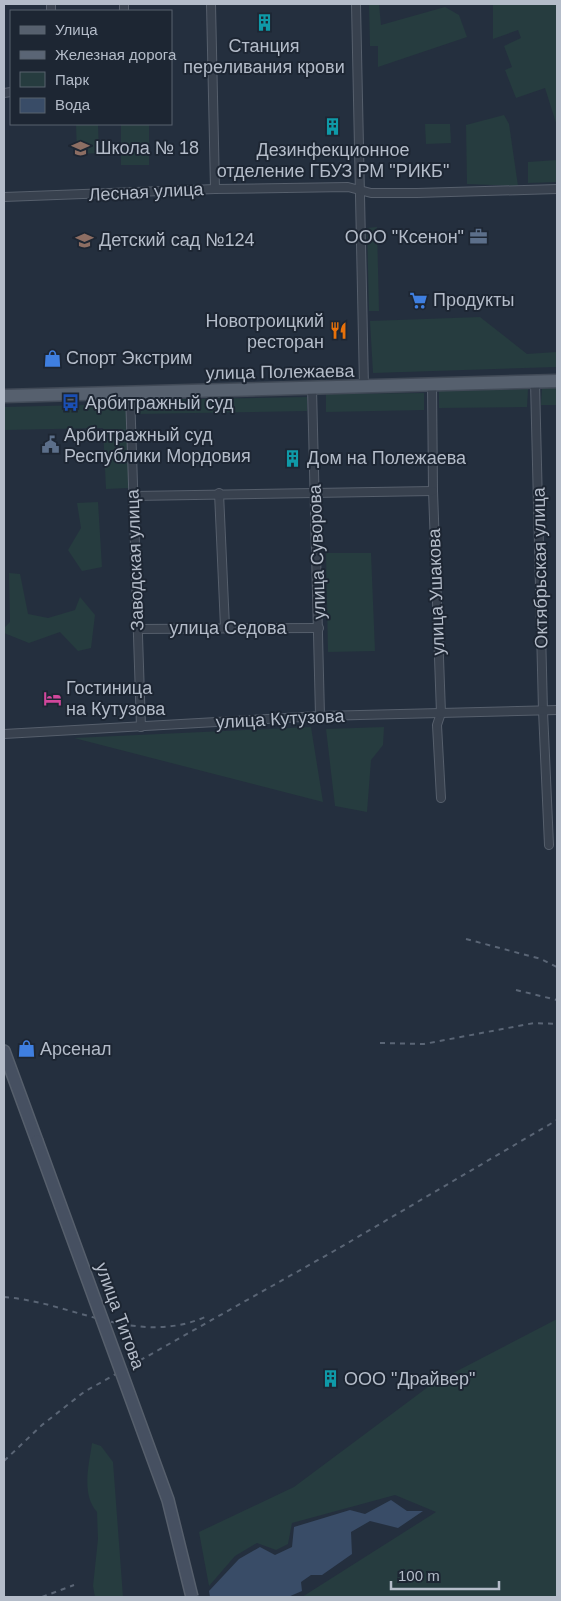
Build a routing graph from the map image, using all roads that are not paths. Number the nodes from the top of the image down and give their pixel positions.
1 (211, 4) edge
2 (356, 4) edge
3 (215, 189) junction
4 (360, 189) junction
5 (557, 189) edge
6 (4, 197) edge
7 (557, 381) edge
8 (535, 382) junction
9 (432, 384) junction
10 (364, 387) junction
11 (312, 388) junction
12 (130, 394) junction
13 (4, 396) edge
14 (433, 491) junction
15 (219, 493) junction
16 (315, 493) junction
17 (133, 496) junction
18 (225, 626) junction
19 (138, 628) junction
20 (319, 628) junction
21 (557, 710) edge
22 (543, 711) junction
23 (441, 713) junction
24 (320, 716) junction
25 (141, 727) junction
26 (4, 734) edge
27 (441, 798) dead end
28 (549, 845) dead end
29 (4, 1051) edge
30 (192, 1597) edge

1 - 3 street
2 - 4 street
3 - 4 street, Лесная улица
3 - 6 street, Лесная улица
4 - 5 street, Лесная улица
4 - 10 street
7 - 8 main road, улица Полежаева
8 - 9 main road, улица Полежаева
8 - 22 street, Октябрьская улица
9 - 10 main road, улица Полежаева
9 - 14 street, улица Ушакова
10 - 11 main road, улица Полежаева
11 - 12 main road, улица Полежаева
11 - 16 street, улица Суворова
12 - 13 main road, улица Полежаева
12 - 17 street, Заводская улица
14 - 16 street
14 - 23 street, улица Ушакова
15 - 16 street
15 - 17 street
15 - 18 street
16 - 20 street, улица Суворова
17 - 19 street, Заводская улица
18 - 19 street, улица Седова
18 - 20 street, улица Седова
19 - 25 street, Заводская улица
20 - 24 street, улица Суворова
21 - 22 street, улица Кутузова
22 - 23 street, улица Кутузова
22 - 28 street, Октябрьская улица
23 - 24 street, улица Кутузова
23 - 27 street, улица Ушакова
24 - 25 street, улица Кутузова
25 - 26 street, улица Кутузова
29 - 30 main road, улица Титова, bridge

